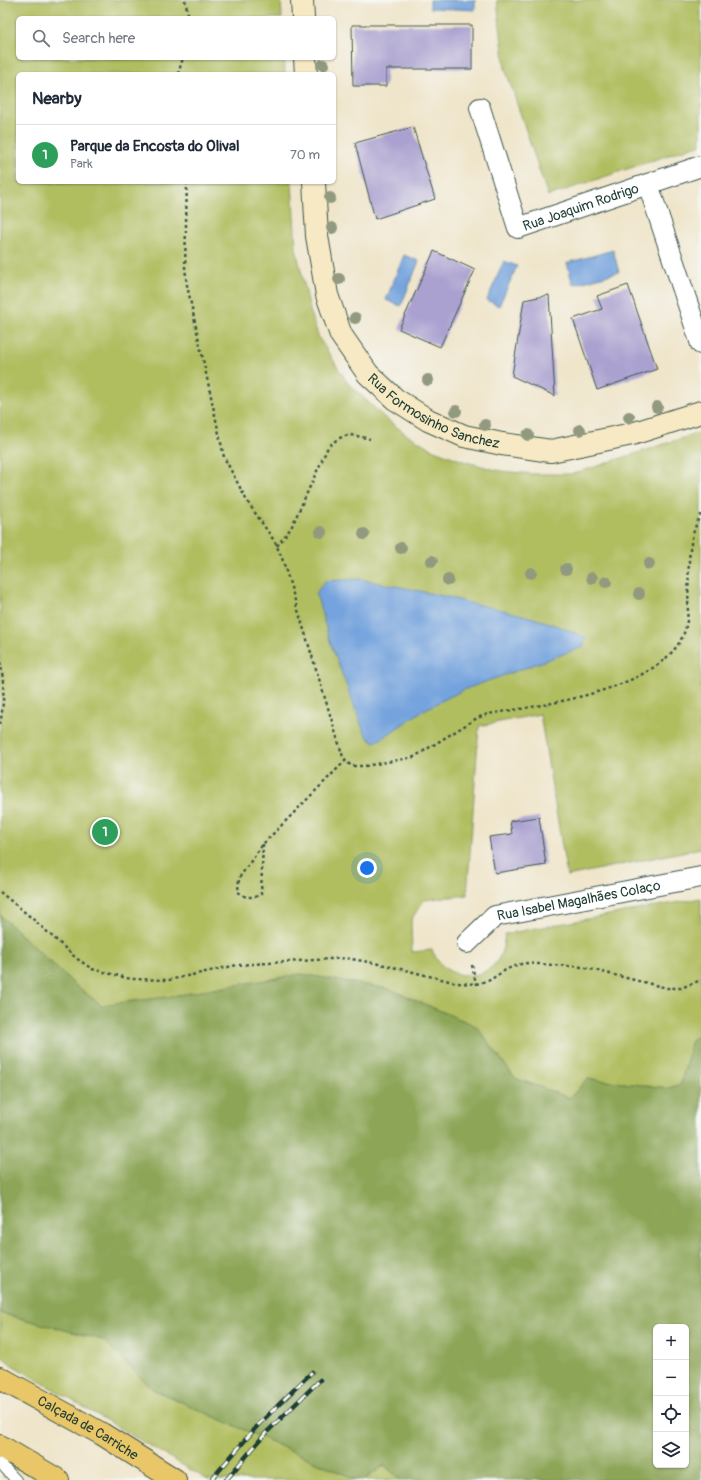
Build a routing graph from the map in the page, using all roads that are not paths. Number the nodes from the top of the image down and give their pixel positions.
1 (302, 0) edge
2 (303, 16) edge
3 (305, 60) edge
4 (306, 72) edge
5 (480, 108) dead end
6 (701, 166) edge
7 (314, 184) edge
8 (648, 184) junction
9 (701, 344) edge
10 (701, 412) edge
11 (701, 877) edge
12 (467, 943) dead end
13 (0, 1378) edge
14 (0, 1446) edge
15 (0, 1463) edge
16 (16, 1480) edge
17 (58, 1480) edge
18 (175, 1480) edge

1 - 2 street
3 - 4 street
5 - 8 street, Rua Joaquim Rodrigo
6 - 8 street, Rua Joaquim Rodrigo
7 - 10 street, Rua Formosinho Sanchez
8 - 9 street, Rua Joaquim Rodrigo
11 - 12 street, Rua Isabel Magalhães Colaço
13 - 18 highway, Calçada de Carriche
14 - 17 highway
15 - 16 lane

